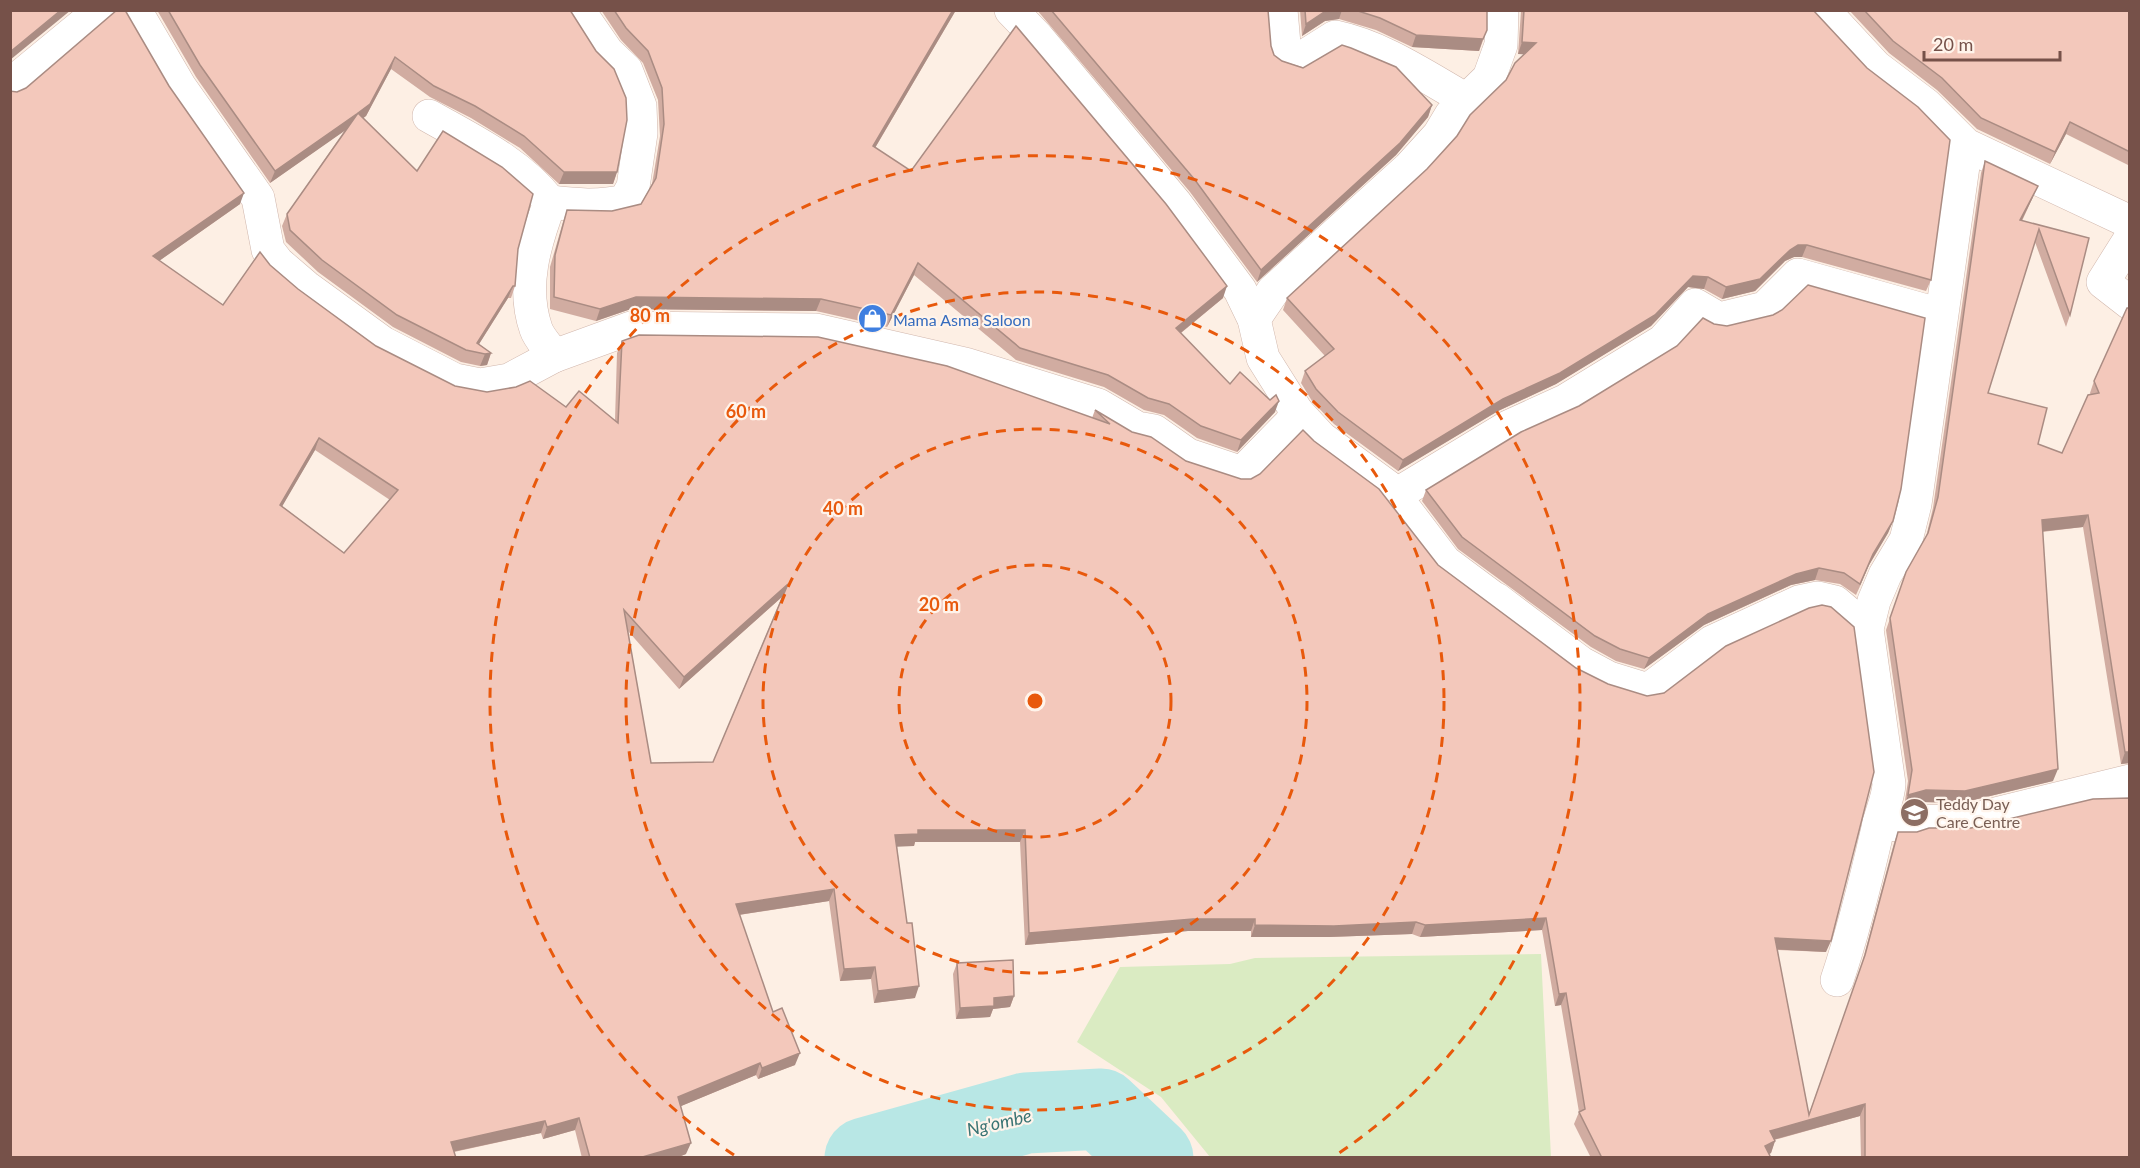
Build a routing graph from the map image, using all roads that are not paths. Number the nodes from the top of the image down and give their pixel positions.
1 (101, 10) edge
2 (135, 10) edge
3 (578, 10) edge
4 (1011, 10) edge
5 (1281, 10) edge
6 (1502, 10) edge
7 (1823, 10) edge
8 (10, 85) edge
9 (1465, 99) junction
10 (429, 116) dead end
11 (1966, 145) junction
12 (550, 202) junction
13 (2130, 222) edge
14 (2130, 239) edge
15 (2130, 303) edge
16 (1941, 315) junction
17 (1254, 319) junction
18 (554, 356) junction
19 (1297, 412) junction
20 (1394, 496) junction
21 (1867, 629) junction
22 (2130, 781) edge
23 (1879, 823) junction
24 (1837, 980) dead end

1 - 8 street
2 - 18 street
3 - 12 street
4 - 17 street
5 - 9 street
6 - 9 street
7 - 11 street
9 - 17 street
10 - 12 street
11 - 13 street
11 - 16 street
12 - 18 street
14 - 15 street
16 - 20 street
16 - 21 street
17 - 19 street
18 - 19 street
19 - 20 street
20 - 21 street
21 - 23 street
22 - 23 street
23 - 24 street

